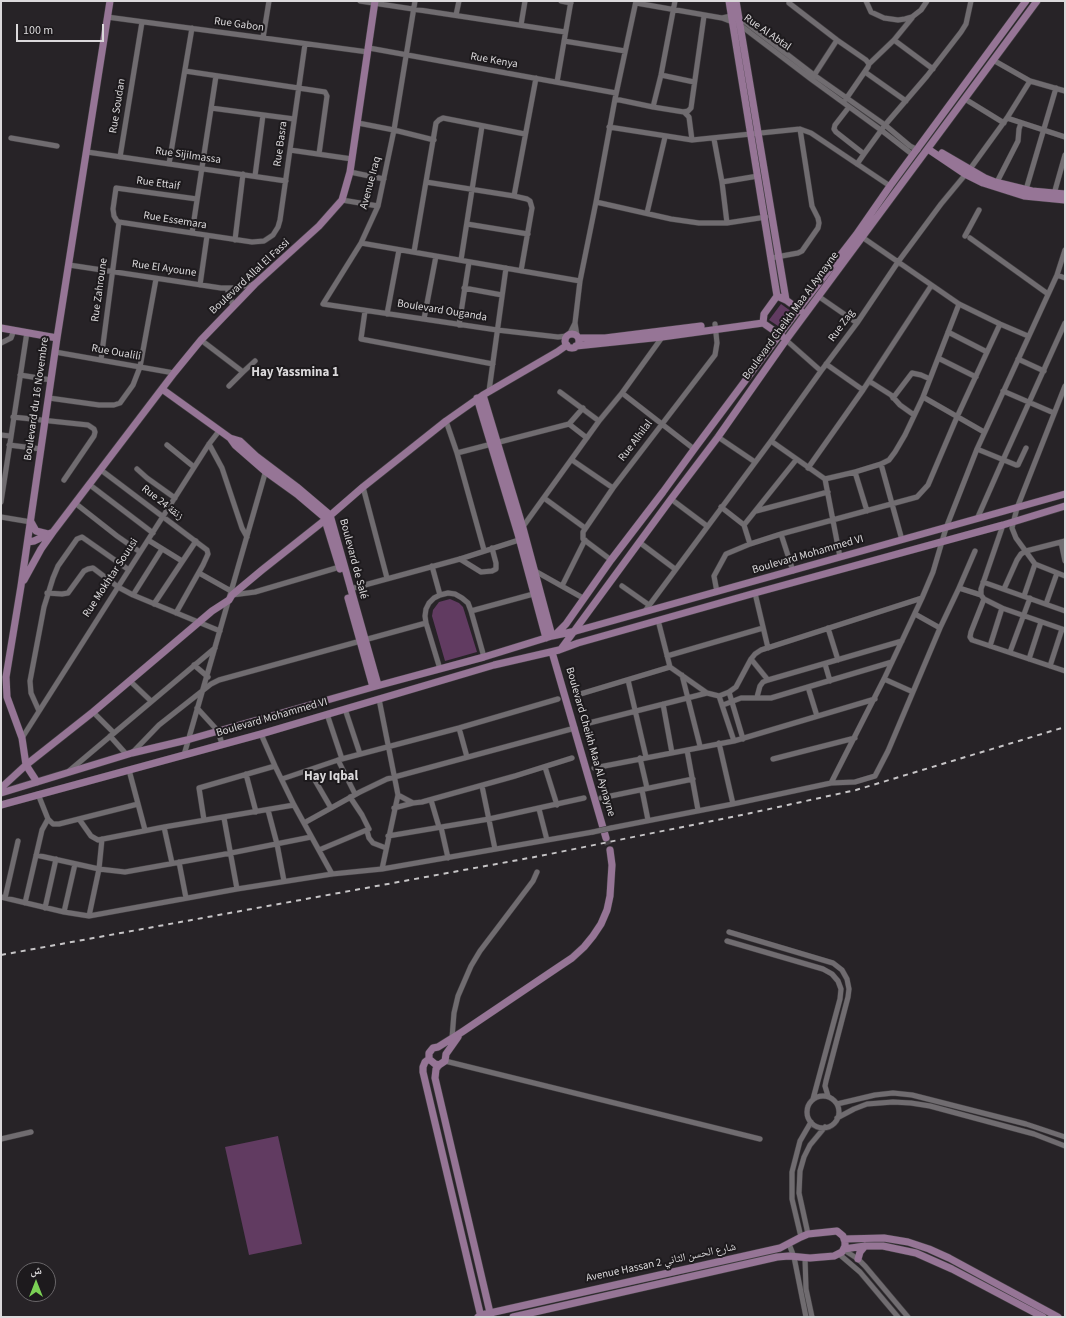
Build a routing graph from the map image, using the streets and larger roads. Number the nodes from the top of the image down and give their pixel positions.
1 (110, 1) edge
2 (269, 1) edge
3 (360, 1) edge
4 (415, 1) edge
5 (458, 1) edge
6 (525, 1) edge
7 (561, 1) edge
8 (675, 1) edge
9 (729, 1) edge
10 (736, 1) edge
11 (866, 1) edge
12 (927, 1) edge
13 (972, 1) edge
14 (1026, 1) edge
15 (1037, 1) edge
16 (375, 2) edge
17 (571, 2) edge
18 (636, 2) edge
19 (789, 3) dead end
20 (414, 9) junction
21 (674, 10) junction
22 (456, 15) junction
23 (704, 16) junction
24 (107, 17) junction
25 (912, 17) junction
26 (732, 19) junction
27 (142, 22) junction
28 (739, 22) junction
29 (521, 25) junction
30 (192, 28) junction
31 (565, 32) junction
32 (263, 38) junction
33 (838, 40) junction
34 (894, 40) junction
35 (564, 41) junction
36 (305, 44) junction
37 (369, 50) junction
38 (625, 51) junction
39 (406, 55) junction
40 (993, 60) junction
41 (869, 64) junction
42 (933, 69) junction
43 (184, 71) junction
44 (865, 72) junction
45 (661, 75) junction
46 (216, 76) junction
47 (813, 77) junction
48 (536, 78) junction
49 (1030, 81) junction
50 (557, 82) junction
51 (694, 82) junction
52 (299, 88) junction
53 (1056, 88) junction
54 (1065, 91) edge
55 (616, 93) junction
56 (965, 98) junction
57 (615, 99) junction
58 (845, 100) junction
59 (906, 101) junction
60 (653, 107) junction
61 (849, 107) junction
62 (211, 108) junction
63 (684, 112) junction
64 (263, 115) junction
65 (294, 119) junction
66 (1005, 121) junction
67 (358, 123) junction
68 (1021, 123) junction
69 (885, 125) junction
70 (482, 126) junction
71 (609, 127) junction
72 (800, 129) junction
73 (1043, 129) junction
74 (394, 130) junction
75 (881, 130) junction
76 (525, 134) junction
77 (750, 134) junction
78 (758, 134) junction
79 (665, 137) junction
80 (1065, 137) edge
81 (11, 138) dead end
82 (714, 139) junction
83 (434, 140) junction
84 (692, 140) junction
85 (57, 146) dead end
86 (931, 149) junction
87 (290, 150) junction
88 (87, 152) junction
89 (916, 153) junction
90 (319, 154) junction
91 (864, 154) junction
92 (1065, 155) edge
93 (120, 157) junction
94 (352, 159) junction
95 (169, 164) junction
96 (857, 164) junction
97 (202, 168) junction
98 (350, 172) junction
99 (967, 172) junction
100 (242, 174) junction
101 (255, 176) junction
102 (758, 176) junction
103 (384, 179) junction
104 (286, 181) junction
105 (426, 182) junction
106 (722, 182) junction
107 (997, 182) junction
108 (890, 186) junction
109 (472, 189) junction
110 (1025, 193) junction
111 (1054, 194) junction
112 (1065, 194) edge
113 (514, 196) junction
114 (197, 199) junction
115 (342, 200) junction
116 (1065, 200) edge
117 (596, 202) junction
118 (378, 206) junction
119 (979, 210) dead end
120 (647, 214) junction
121 (767, 216) junction
122 (119, 222) junction
123 (727, 223) junction
124 (467, 224) junction
125 (192, 233) junction
126 (528, 234) junction
127 (207, 236) junction
128 (862, 237) junction
129 (235, 240) junction
130 (264, 240) joint
131 (361, 243) junction
132 (399, 250) junction
133 (1065, 250) edge
134 (414, 252) junction
135 (436, 256) junction
136 (775, 258) junction
137 (461, 260) junction
138 (469, 262) junction
139 (898, 262) junction
140 (69, 265) junction
141 (506, 268) junction
142 (521, 271) junction
143 (113, 272) junction
144 (1057, 275) junction
145 (1065, 278) edge
146 (156, 279) junction
147 (580, 281) junction
148 (255, 284) junction
149 (200, 285) junction
150 (931, 286) junction
151 (228, 288) junction
152 (464, 288) junction
153 (1048, 294) junction
154 (502, 295) junction
155 (777, 296) junction
156 (818, 296) junction
157 (786, 300) junction
158 (323, 304) joint
159 (959, 304) junction
160 (233, 306) junction
161 (365, 310) junction
162 (798, 310) junction
163 (387, 314) junction
164 (805, 314) junction
165 (424, 319) junction
166 (764, 322) junction
167 (857, 322) junction
168 (1065, 323) edge
169 (1000, 324) junction
170 (459, 325) junction
171 (716, 327) junction
172 (1, 328) edge
173 (14, 330) junction
174 (497, 330) junction
175 (26, 332) junction
176 (948, 332) junction
177 (663, 334) junction
178 (1028, 336) junction
179 (783, 337) junction
180 (57, 338) junction
181 (571, 338) junction
182 (201, 340) junction
183 (1, 343) edge
184 (55, 352) junction
185 (987, 352) junction
186 (938, 358) junction
187 (1018, 359) junction
188 (101, 360) junction
189 (255, 361) dead end
190 (493, 364) junction
191 (826, 364) junction
192 (140, 367) junction
193 (821, 370) junction
194 (1044, 370) junction
195 (243, 372) junction
196 (174, 373) junction
197 (20, 375) junction
198 (976, 377) junction
199 (930, 379) junction
200 (51, 380) junction
201 (868, 381) junction
202 (229, 386) dead end
203 (1065, 386) edge
204 (162, 389) junction
205 (863, 390) junction
206 (490, 391) junction
207 (560, 392) dead end
208 (1003, 392) junction
209 (622, 393) junction
210 (480, 397) junction
211 (923, 397) junction
212 (49, 398) junction
213 (894, 398) junction
214 (1029, 403) junction
215 (583, 408) junction
216 (1054, 413) junction
217 (914, 416) junction
218 (13, 417) junction
219 (957, 417) junction
220 (46, 420) junction
221 (446, 421) junction
222 (599, 421) junction
223 (569, 424) junction
224 (661, 424) junction
225 (220, 431) junction
226 (984, 432) junction
227 (1, 435) edge
228 (10, 436) junction
229 (718, 437) junction
230 (587, 438) junction
231 (771, 441) junction
232 (495, 443) junction
233 (209, 444) junction
234 (9, 445) junction
235 (167, 445) dead end
236 (1026, 448) dead end
237 (41, 449) junction
238 (694, 449) junction
239 (977, 449) junction
240 (457, 453) junction
241 (572, 460) junction
242 (796, 460) junction
243 (1003, 460) junction
244 (755, 462) junction
245 (881, 464) junction
246 (194, 467) junction
247 (267, 468) junction
248 (808, 468) junction
249 (137, 469) dead end
250 (101, 470) junction
251 (855, 472) junction
252 (825, 479) junction
253 (64, 480) dead end
254 (90, 484) junction
255 (363, 487) junction
256 (613, 488) junction
257 (828, 492) junction
258 (1065, 494) edge
259 (175, 498) junction
260 (544, 498) junction
261 (671, 499) junction
262 (1, 502) edge
263 (75, 503) junction
264 (892, 505) junction
265 (1065, 506) edge
266 (721, 507) junction
267 (1017, 508) junction
268 (756, 511) junction
269 (866, 511) junction
270 (163, 516) junction
271 (1, 517) edge
272 (328, 518) junction
273 (977, 519) junction
274 (834, 520) junction
275 (30, 522) junction
276 (1012, 522) junction
277 (744, 525) junction
278 (1003, 525) junction
279 (707, 526) junction
280 (523, 528) junction
281 (585, 528) junction
282 (946, 528) junction
283 (50, 533) junction
284 (153, 533) junction
285 (781, 534) junction
286 (247, 536) junction
287 (521, 538) junction
288 (148, 540) junction
289 (585, 540) junction
290 (902, 540) junction
291 (196, 541) junction
292 (28, 542) junction
293 (639, 542) junction
294 (942, 542) junction
295 (1063, 542) edge
296 (750, 544) junction
297 (492, 548) junction
298 (41, 549) junction
299 (27, 550) junction
300 (162, 550) junction
301 (484, 550) junction
302 (975, 551) dead end
303 (1026, 551) junction
304 (140, 552) junction
305 (840, 557) junction
306 (460, 559) junction
307 (611, 560) junction
308 (832, 560) junction
309 (182, 561) junction
310 (1065, 561) edge
311 (1035, 564) junction
312 (432, 566) junction
313 (341, 567) junction
314 (675, 569) junction
315 (129, 570) junction
316 (535, 571) junction
317 (793, 571) junction
318 (834, 571) junction
319 (199, 573) junction
320 (1057, 573) junction
321 (1065, 576) edge
322 (387, 578) junction
323 (984, 582) junction
324 (21, 586) junction
325 (562, 586) junction
326 (622, 586) dead end
327 (118, 587) junction
328 (959, 588) junction
329 (350, 589) junction
330 (1004, 589) junction
331 (537, 592) junction
332 (717, 592) junction
333 (755, 592) junction
334 (47, 593) junction
335 (133, 595) junction
336 (231, 595) junction
337 (440, 595) junction
338 (1024, 596) junction
339 (982, 597) junction
340 (583, 598) junction
341 (922, 598) junction
342 (1030, 598) junction
343 (687, 600) junction
344 (154, 604) junction
345 (1046, 604) junction
346 (647, 608) junction
347 (1002, 608) junction
348 (471, 611) junction
349 (690, 611) junction
350 (1065, 611) edge
351 (176, 613) junction
352 (914, 614) junction
353 (633, 615) junction
354 (1024, 615) junction
355 (658, 620) junction
356 (198, 622) junction
357 (1041, 622) junction
358 (426, 623) junction
359 (636, 626) junction
360 (763, 628) junction
361 (828, 628) junction
362 (940, 628) junction
363 (1064, 630) edge
364 (220, 631) junction
365 (573, 632) junction
366 (551, 637) junction
367 (362, 641) junction
368 (902, 641) junction
369 (990, 646) junction
370 (562, 647) junction
371 (215, 648) junction
372 (768, 648) junction
373 (551, 652) junction
374 (1010, 652) junction
375 (667, 656) junction
376 (484, 657) junction
377 (751, 658) junction
378 (1029, 659) junction
379 (838, 660) junction
380 (892, 662) junction
381 (825, 664) junction
382 (194, 665) junction
383 (1050, 666) junction
384 (670, 667) junction
385 (440, 669) junction
386 (1065, 671) edge
387 (682, 675) junction
388 (207, 676) junction
389 (884, 679) junction
390 (628, 680) junction
391 (768, 680) junction
392 (130, 681) junction
393 (830, 681) junction
394 (211, 684) junction
395 (375, 686) junction
396 (808, 687) junction
397 (202, 691) junction
398 (729, 692) junction
399 (913, 692) junction
400 (707, 693) junction
401 (577, 695) dead end
402 (719, 696) junction
403 (688, 698) junction
404 (757, 698) junction
405 (379, 699) junction
406 (558, 699) dead end
407 (875, 699) junction
408 (151, 701) junction
409 (732, 701) junction
410 (663, 704) junction
411 (723, 705) junction
412 (197, 708) junction
413 (345, 709) junction
414 (39, 711) junction
415 (636, 711) junction
416 (93, 712) junction
417 (327, 714) junction
418 (816, 716) junction
419 (589, 722) dead end
420 (459, 728) junction
421 (575, 728) junction
422 (218, 732) junction
423 (112, 734) junction
424 (261, 734) junction
425 (22, 738) junction
426 (743, 738) junction
427 (855, 738) junction
428 (187, 740) junction
429 (734, 741) junction
430 (719, 743) junction
431 (222, 744) junction
432 (700, 746) junction
433 (388, 747) junction
434 (687, 750) junction
435 (672, 753) junction
436 (129, 754) junction
437 (360, 754) junction
438 (184, 755) junction
439 (467, 757) junction
440 (572, 758) dead end
441 (643, 758) junction
442 (774, 759) dead end
443 (340, 760) junction
444 (26, 765) junction
445 (274, 766) junction
446 (545, 767) junction
447 (594, 768) dead end
448 (129, 770) junction
449 (309, 770) junction
450 (66, 773) junction
451 (246, 774) junction
452 (395, 776) junction
453 (282, 779) junction
454 (693, 780) junction
455 (37, 782) junction
456 (831, 783) junction
457 (482, 786) junction
458 (1, 788) edge
459 (644, 789) junction
460 (1, 793) edge
461 (38, 794) junction
462 (398, 795) junction
463 (353, 796) junction
464 (584, 798) dead end
465 (601, 798) dead end
466 (431, 800) junction
467 (413, 803) junction
468 (138, 804) junction
469 (733, 804) junction
470 (1, 805) edge
471 (294, 805) junction
472 (557, 805) junction
473 (331, 808) junction
474 (394, 808) junction
475 (538, 809) junction
476 (268, 810) junction
477 (698, 810) junction
478 (256, 812) junction
479 (224, 818) junction
480 (48, 819) junction
481 (79, 819) junction
482 (489, 819) junction
483 (204, 820) junction
484 (648, 820) junction
485 (304, 824) junction
486 (164, 827) junction
487 (440, 827) junction
488 (144, 830) junction
489 (367, 831) junction
490 (388, 836) junction
491 (311, 837) junction
492 (606, 838) tunnel mouth
493 (102, 840) junction
494 (547, 840) junction
495 (18, 841) dead end
496 (277, 844) junction
497 (386, 848) junction
498 (495, 849) junction
499 (319, 850) junction
500 (610, 850) tunnel mouth
501 (231, 853) junction
502 (36, 855) junction
503 (448, 858) junction
504 (56, 859) junction
505 (179, 862) junction
506 (172, 863) junction
507 (75, 864) junction
508 (99, 869) junction
509 (382, 869) junction
510 (537, 872) dead end
511 (332, 874) junction
512 (284, 882) junction
513 (237, 889) junction
514 (3, 898) edge
515 (186, 898) junction
516 (25, 903) junction
517 (45, 908) junction
518 (64, 912) junction
519 (90, 916) junction
520 (729, 932) dead end
521 (727, 940) dead end
522 (462, 1032) junction
523 (452, 1038) junction
524 (438, 1047) junction
525 (429, 1059) junction
526 (443, 1060) junction
527 (437, 1090) junction
528 (427, 1092) junction
529 (828, 1096) junction
530 (813, 1099) junction
531 (837, 1104) junction
532 (837, 1118) junction
533 (811, 1122) junction
534 (825, 1127) junction
535 (31, 1132) dead end
536 (1065, 1137) edge
537 (1, 1139) edge
538 (760, 1139) dead end
539 (1065, 1146) edge
540 (456, 1169) junction
541 (446, 1171) junction
542 (808, 1234) junction
543 (801, 1237) junction
544 (844, 1239) junction
545 (789, 1244) junction
546 (865, 1246) junction
547 (842, 1251) junction
548 (794, 1257) junction
549 (805, 1258) junction
550 (858, 1259) junction
551 (596, 1289) junction
552 (598, 1298) junction
553 (491, 1315) edge
554 (480, 1316) edge
555 (513, 1317) edge
556 (806, 1317) edge
557 (812, 1317) edge
558 (898, 1317) edge
559 (908, 1317) edge
560 (1043, 1317) edge
561 (1058, 1317) edge

1 - 24 street, Boulevard du 16 Novembre
2 - 32 street
3 - 16 street
4 - 20 street, Avenue Iraq
5 - 22 street
6 - 29 street
7 - 17 street
8 - 21 street
9 - 26 street
10 - 28 street
11 - 25 street
12 - 25 street
13 - 42 street
14 - 89 street, Boulevard Cheikh Maa Al Aynayne
15 - 40 street, Boulevard Cheikh Maa Al Aynayne
16 - 20 street
16 - 37 street, Boulevard Allal El Fassi
17 - 31 street
18 - 21 street, Rue Al Abtal
18 - 38 street
19 - 33 street
20 - 22 street
20 - 39 street, Avenue Iraq
21 - 23 street, Rue Al Abtal
21 - 45 street
22 - 29 street
23 - 26 street, Rue Al Abtal
23 - 51 street
24 - 27 street, Rue Gabon
24 - 88 street, Boulevard du 16 Novembre
25 - 34 street
26 - 28 street, Rue Al Abtal
26 - 77 street
27 - 30 street, Rue Gabon
27 - 93 street, Rue Soudan
28 - 47 street, Rue Al Abtal
28 - 78 street
29 - 31 street
30 - 32 street, Rue Gabon
30 - 43 street
31 - 35 street
32 - 36 street, Rue Gabon
33 - 41 street
33 - 47 street
34 - 41 street
34 - 42 street
35 - 38 street
35 - 50 street
36 - 37 street, Rue Gabon
36 - 52 street, Rue Basra
37 - 39 street, Rue Kenya
37 - 67 street, Boulevard Allal El Fassi
38 - 55 street
39 - 48 street, Rue Kenya
39 - 74 street, Avenue Iraq
40 - 49 street
40 - 56 street, Boulevard Cheikh Maa Al Aynayne
41 - 44 street
42 - 59 street
43 - 46 street
43 - 95 street
44 - 58 street
44 - 59 street
45 - 51 street
45 - 60 street
46 - 52 street
46 - 62 street
47 - 58 street, Rue Al Abtal
48 - 50 street, Rue Kenya
48 - 76 street
49 - 53 street
49 - 66 street, Rue Zag
50 - 55 street, Rue Kenya
51 - 63 street
52 - 65 street, Rue Basra
52 - 90 street
53 - 54 street
53 - 73 street
55 - 57 street
56 - 66 street
56 - 86 street, Boulevard Cheikh Maa Al Aynayne
57 - 60 street
57 - 71 street
58 - 61 street, Rue Al Abtal
58 - 69 street, Rue Al Abtal
59 - 69 street
60 - 63 street
61 - 75 street, Rue Al Abtal
61 - 91 street
62 - 64 street
62 - 97 street
63 - 84 street
64 - 65 street
64 - 101 street
65 - 87 street, Rue Basra
66 - 68 street
66 - 99 street, Rue Zag
67 - 74 street
67 - 94 street, Boulevard Allal El Fassi
68 - 73 street
68 - 107 street
69 - 75 street
69 - 89 street, Rue Al Abtal
70 - 76 street
70 - 83 street
70 - 109 street
71 - 79 street
71 - 117 street
72 - 78 street
72 - 96 street
72 - 136 street
73 - 80 street
73 - 110 street
74 - 83 street
74 - 103 street, Avenue Iraq
75 - 89 street, Rue Al Abtal
75 - 91 street
76 - 113 street
77 - 78 street
77 - 82 street
77 - 102 street
78 - 121 street
79 - 84 street
79 - 120 street
81 - 85 street
82 - 84 street
82 - 106 street
83 - 105 street
86 - 99 street
86 - 128 street, Boulevard Cheikh Maa Al Aynayne
87 - 90 street
87 - 104 street, Rue Basra
88 - 93 street, Rue Sijilmassa
88 - 140 street, Boulevard du 16 Novembre
89 - 108 street, Boulevard Cheikh Maa Al Aynayne
90 - 94 street
91 - 96 street
92 - 111 street
93 - 95 street, Rue Sijilmassa
94 - 98 street, Boulevard Allal El Fassi
95 - 97 street, Rue Sijilmassa
96 - 108 street
97 - 100 street, Rue Sijilmassa
97 - 114 street
98 - 103 street
98 - 115 street, Boulevard Allal El Fassi
99 - 107 street
99 - 110 street
99 - 139 street, Rue Zag
100 - 101 street, Rue Sijilmassa
100 - 129 street
101 - 104 street, Rue Sijilmassa
102 - 106 street
102 - 121 street
103 - 118 street, Avenue Iraq
104 - 130 street, Rue Basra
105 - 109 street
105 - 134 street
106 - 123 street
107 - 110 street
108 - 162 street, Boulevard Cheikh Maa Al Aynayne
109 - 113 street
109 - 124 street
110 - 111 street
110 - 116 street
111 - 112 street
113 - 126 street
114 - 122 street, Rue Ettaif
114 - 125 street
115 - 118 street
115 - 148 street, Boulevard Allal El Fassi
117 - 120 street
117 - 147 street
118 - 131 street, Avenue Iraq
119 - 153 street
120 - 123 street
121 - 123 street
121 - 136 street
122 - 125 street, Rue Essemara
122 - 143 street, Rue Zahroune
124 - 126 street
124 - 137 street
125 - 127 street, Rue Essemara
126 - 142 street
127 - 129 street, Rue Essemara
127 - 149 street
128 - 139 street
128 - 156 street, Boulevard Cheikh Maa Al Aynayne
129 - 130 street, Rue Essemara
131 - 132 street
131 - 158 street, Avenue Iraq
132 - 134 street
132 - 163 street
133 - 144 street
134 - 135 street
135 - 137 street
135 - 165 street
136 - 155 street
136 - 157 street
137 - 138 street
138 - 141 street
138 - 152 street
139 - 150 street
139 - 167 street, Rue Zag
140 - 143 street, Rue El Ayoune
140 - 180 street, Boulevard du 16 Novembre
141 - 142 street
141 - 154 street
142 - 147 street
143 - 146 street, Rue El Ayoune
143 - 188 street, Rue Zahroune
144 - 145 street
144 - 153 street
146 - 149 street, Rue El Ayoune
146 - 192 street
147 - 181 street
148 - 151 street, Rue El Ayoune
148 - 160 street, Boulevard Allal El Fassi
149 - 151 street, Rue El Ayoune
150 - 159 street
150 - 201 street
151 - 160 street
152 - 154 street
152 - 170 street
153 - 178 street
154 - 174 street
155 - 157 street
155 - 166 street
156 - 164 street, Boulevard Cheikh Maa Al Aynayne
156 - 167 street
157 - 162 street
158 - 161 street, Boulevard Ouganda
159 - 169 street
159 - 176 street
160 - 182 street, Boulevard Allal El Fassi
161 - 163 street, Boulevard Ouganda
161 - 190 street
162 - 164 street
162 - 179 street, Boulevard Cheikh Maa Al Aynayne
163 - 165 street, Boulevard Ouganda
164 - 179 street, Boulevard Cheikh Maa Al Aynayne
165 - 170 street, Boulevard Ouganda
166 - 171 street, Boulevard Ouganda
166 - 179 street
167 - 191 street, Rue Zag
168 - 194 street
169 - 178 street
169 - 185 street
170 - 174 street, Boulevard Ouganda
171 - 177 street, Boulevard Ouganda
171 - 224 street, Rue Alhilal
172 - 173 street
173 - 175 street
173 - 183 street
174 - 181 street, Boulevard Ouganda
174 - 190 street
175 - 180 street
175 - 197 street
176 - 185 street
176 - 186 street
177 - 181 street, Boulevard Ouganda
177 - 181 street, Boulevard Ouganda
177 - 209 street
178 - 187 street
179 - 193 street
179 - 229 street, Boulevard Cheikh Maa Al Aynayne
179 - 238 street, Boulevard Cheikh Maa Al Aynayne
180 - 184 street, Boulevard du 16 Novembre
181 - 206 street
182 - 195 street
182 - 196 street, Boulevard Allal El Fassi
184 - 188 street, Rue Oualili
184 - 200 street, Boulevard du 16 Novembre
185 - 198 street
186 - 198 street
186 - 199 street
187 - 194 street
187 - 208 street
188 - 192 street, Rue Oualili
189 - 195 street
190 - 206 street
191 - 193 street, Rue Zag
191 - 205 street
192 - 196 street, Rue Oualili
192 - 212 street
193 - 231 street, Rue Zag
194 - 214 street
195 - 202 street
196 - 204 street, Boulevard Allal El Fassi
197 - 200 street
197 - 218 street
198 - 219 street
199 - 211 street
199 - 213 street
200 - 212 street, Boulevard du 16 Novembre
201 - 205 street
201 - 213 street
203 - 216 street
204 - 225 street, Boulevard de Salé
204 - 250 street, Boulevard Allal El Fassi
205 - 248 street
206 - 210 street
207 - 215 street
208 - 214 street
208 - 226 street
209 - 222 street
209 - 224 street
210 - 221 street
210 - 232 street
211 - 217 street
211 - 219 street
212 - 220 street, Boulevard du 16 Novembre
213 - 217 street
214 - 216 street
214 - 243 street
215 - 222 street
215 - 223 street
216 - 267 street
217 - 245 street
218 - 220 street
218 - 228 street
219 - 226 street
219 - 264 street
220 - 237 street, Boulevard du 16 Novembre
220 - 253 street
221 - 240 street
221 - 255 street
222 - 230 street
223 - 230 street
223 - 232 street
224 - 238 street
224 - 256 street, Rue Alhilal
225 - 233 street, Rue Mokhtar Souusi
225 - 247 street, Boulevard de Salé
226 - 239 street
227 - 228 street
228 - 234 street
229 - 244 street
229 - 261 street, Boulevard Cheikh Maa Al Aynayne
230 - 241 street
231 - 242 street
231 - 244 street, Rue Zag
232 - 240 street
232 - 280 street
232 - 287 street
233 - 246 street, Rue Mokhtar Souusi
233 - 286 street
234 - 237 street
234 - 262 street
235 - 246 street
236 - 243 street
237 - 275 street, Boulevard du 16 Novembre
238 - 307 street, Boulevard Cheikh Maa Al Aynayne
239 - 243 street
239 - 282 street
240 - 301 street
241 - 256 street
241 - 260 street
242 - 248 street
242 - 268 street
243 - 273 street
244 - 266 street, Rue Zag
245 - 251 street
245 - 264 street
246 - 259 street, Rue Mokhtar Souusi
247 - 272 street, Boulevard de Salé
247 - 286 street
248 - 252 street
249 - 259 street
250 - 254 street, Boulevard Allal El Fassi
250 - 270 street, Rue 24 زنقة
251 - 252 street
251 - 269 street
252 - 257 street
254 - 263 street, Boulevard Allal El Fassi
254 - 284 street
255 - 272 street
255 - 322 street
256 - 281 street, Rue Alhilal
257 - 268 street
257 - 274 street
258 - 267 street, Boulevard Mohammed VI
259 - 270 street, Rue Mokhtar Souusi
260 - 280 street
260 - 281 street
261 - 279 street
261 - 293 street, Boulevard Cheikh Maa Al Aynayne
263 - 283 street, Boulevard Allal El Fassi
263 - 304 street
264 - 269 street
264 - 290 street
265 - 276 street, Boulevard Mohammed VI
266 - 277 street
266 - 279 street, Rue Zag
267 - 273 street, Boulevard Mohammed VI
267 - 276 street
268 - 277 street
269 - 274 street
270 - 284 street, Rue Mokhtar Souusi
270 - 291 street, Rue 24 زنقة
271 - 275 street
272 - 313 street, Boulevard de Salé
272 - 336 street
273 - 282 street, Boulevard Mohammed VI
274 - 285 street
274 - 305 street
275 - 283 street
275 - 292 street, Boulevard du 16 Novembre
276 - 278 street, Boulevard Mohammed VI
276 - 303 street
277 - 296 street
278 - 294 street, Boulevard Mohammed VI
278 - 323 street
279 - 314 street, Rue Zag
280 - 287 street
281 - 289 street
282 - 290 street, Boulevard Mohammed VI
282 - 294 street
283 - 292 street, Boulevard Allal El Fassi
283 - 298 street, Boulevard Allal El Fassi
284 - 288 street, Rue Mokhtar Souusi
285 - 296 street
285 - 317 street
286 - 336 street
287 - 297 street
287 - 316 street
287 - 331 street
288 - 300 street
288 - 304 street, Rue Mokhtar Souusi
289 - 307 street
289 - 325 street
290 - 305 street, Boulevard Mohammed VI
291 - 309 street
291 - 319 street, Rue 24 زنقة
292 - 299 street, Boulevard du 16 Novembre
293 - 314 street
293 - 365 street, Boulevard Cheikh Maa Al Aynayne
294 - 318 street, Boulevard Mohammed VI
294 - 341 street
295 - 303 street
295 - 310 street
296 - 332 street
297 - 301 street
297 - 306 street
298 - 299 street
298 - 324 street, Boulevard Allal El Fassi
299 - 324 street, Boulevard du 16 Novembre
300 - 309 street
300 - 335 street
301 - 306 street
302 - 328 street
303 - 311 street
303 - 330 street
304 - 315 street, Rue Mokhtar Souusi
305 - 308 street, Boulevard Mohammed VI
306 - 312 street
307 - 340 street, Boulevard Cheikh Maa Al Aynayne
308 - 317 street, Boulevard Mohammed VI
308 - 318 street
309 - 344 street
311 - 320 street
311 - 338 street
312 - 322 street
312 - 337 street
313 - 329 street, Boulevard de Salé
313 - 336 street
313 - 367 street, Boulevard de Salé
314 - 346 street, Rue Zag
315 - 327 street, Rue Mokhtar Souusi
315 - 334 street
316 - 325 street
316 - 331 street
317 - 332 street, Boulevard Mohammed VI
318 - 333 street, Boulevard Mohammed VI
319 - 336 street
319 - 351 street
320 - 321 street
320 - 345 street
322 - 329 street
323 - 330 street
323 - 339 street
324 - 425 street, Boulevard du 16 Novembre
325 - 340 street
326 - 346 street
327 - 334 street
327 - 335 street
327 - 414 street, Rue Mokhtar Souusi
328 - 339 street
328 - 362 street
329 - 367 street, Boulevard de Salé
330 - 338 street
331 - 348 street
331 - 366 street
332 - 343 street, Boulevard Mohammed VI
333 - 349 street, Boulevard Mohammed VI
333 - 360 street
334 - 414 street
335 - 344 street
336 - 356 street
336 - 364 street
337 - 348 street
337 - 358 street
338 - 342 street
339 - 347 street
339 - 369 street
340 - 366 street, Boulevard Cheikh Maa Al Aynayne
341 - 352 street
341 - 361 street
342 - 345 street
342 - 354 street
343 - 346 street, Boulevard Mohammed VI
343 - 349 street
344 - 351 street
345 - 350 street
346 - 353 street, Boulevard Mohammed VI
347 - 354 street
347 - 369 street
348 - 376 street
349 - 355 street, Boulevard Mohammed VI
351 - 356 street
352 - 362 street
352 - 368 street
353 - 359 street
353 - 365 street, Boulevard Mohammed VI
354 - 357 street
354 - 374 street
355 - 359 street, Boulevard Mohammed VI
355 - 375 street
356 - 364 street
356 - 392 street
357 - 363 street
357 - 378 street
358 - 367 street
358 - 385 street
359 - 370 street, Boulevard Mohammed VI
360 - 372 street
360 - 375 street
361 - 372 street
361 - 379 street
362 - 399 street
363 - 383 street
364 - 371 street
365 - 366 street, Boulevard Mohammed VI
365 - 370 street, Boulevard Cheikh Maa Al Aynayne
366 - 370 street
366 - 373 street, Boulevard Cheikh Maa Al Aynayne
366 - 376 street, Boulevard Mohammed VI
367 - 394 street
367 - 395 street, Boulevard de Salé
368 - 379 street
368 - 380 street
369 - 374 street
370 - 373 street, Boulevard Mohammed VI
371 - 382 street
371 - 388 street
372 - 377 street
373 - 405 street, Boulevard Mohammed VI
373 - 421 street, Boulevard Cheikh Maa Al Aynayne
374 - 378 street
375 - 384 street
376 - 385 street, Boulevard Mohammed VI
377 - 391 street
377 - 398 street
378 - 383 street
379 - 381 street
380 - 389 street
380 - 393 street
381 - 391 street
381 - 393 street
382 - 388 street
382 - 408 street
383 - 386 street
384 - 387 street
384 - 390 street
385 - 395 street, Boulevard Mohammed VI
387 - 400 street
387 - 403 street
388 - 394 street
388 - 397 street
389 - 399 street
389 - 407 street
390 - 401 street
390 - 415 street
391 - 404 street
392 - 408 street
392 - 416 street
393 - 396 street
394 - 397 street
395 - 422 street, Boulevard Mohammed VI
396 - 404 street
396 - 418 street
397 - 412 street
397 - 436 street
398 - 402 street
398 - 409 street
399 - 456 street
400 - 402 street
400 - 403 street
402 - 411 street
403 - 410 street
403 - 432 street
404 - 409 street
405 - 413 street, Boulevard Mohammed VI
405 - 433 street
406 - 420 street
407 - 418 street
407 - 427 street
408 - 423 street
409 - 411 street
409 - 426 street
410 - 415 street
410 - 435 street
411 - 429 street
412 - 422 street
412 - 428 street
413 - 417 street, Boulevard Mohammed VI
413 - 437 street
414 - 425 street, Rue Mokhtar Souusi
415 - 419 street
415 - 441 street
416 - 423 street
416 - 444 street
417 - 424 street, Boulevard Mohammed VI
417 - 443 street
418 - 426 street
420 - 433 street
420 - 439 street
421 - 439 street
421 - 492 street, Boulevard Cheikh Maa Al Aynayne
422 - 428 street, Boulevard Mohammed VI
422 - 431 street
423 - 436 street
423 - 450 street
424 - 431 street, Boulevard Mohammed VI
424 - 445 street
425 - 444 street, Boulevard du 16 Novembre
426 - 429 street
427 - 442 street
427 - 456 street
428 - 436 street, Boulevard Mohammed VI
428 - 438 street
429 - 430 street
430 - 432 street
430 - 469 street
431 - 438 street, Boulevard Mohammed VI
432 - 434 street
433 - 437 street
433 - 452 street
434 - 435 street
434 - 454 street
435 - 441 street
436 - 450 street, Boulevard Mohammed VI
437 - 443 street
438 - 448 street, Boulevard Mohammed VI
439 - 452 street
440 - 446 street
441 - 447 street
441 - 459 street
443 - 449 street
443 - 463 street
444 - 455 street
444 - 458 street
445 - 451 street
445 - 453 street
446 - 457 street
446 - 472 street
448 - 461 street, Boulevard Mohammed VI
448 - 468 street
449 - 453 street
449 - 473 street
450 - 455 street, Boulevard Mohammed VI
451 - 478 street
451 - 483 street
452 - 462 street
452 - 463 street
453 - 471 street
454 - 459 street
454 - 477 street
455 - 460 street, Boulevard Mohammed VI
456 - 469 street
457 - 466 street
457 - 482 street
459 - 465 street
459 - 484 street
461 - 470 street, Boulevard Mohammed VI
461 - 480 street
462 - 467 street
462 - 474 street
463 - 473 street
463 - 489 street
464 - 472 street
466 - 467 street
466 - 487 street
467 - 474 street
468 - 481 street
468 - 488 street
469 - 477 street
471 - 476 street
471 - 485 street
472 - 475 street
473 - 485 street
474 - 490 street
475 - 482 street
475 - 494 street
476 - 478 street
476 - 496 street
477 - 484 street
478 - 479 street
479 - 483 street
479 - 501 street
480 - 481 street
480 - 502 street
481 - 493 street
482 - 487 street
482 - 498 street
483 - 486 street
484 - 494 street, bridge
485 - 491 street
486 - 488 street
486 - 506 street
487 - 490 street
487 - 503 street
488 - 493 street
489 - 497 street
489 - 499 street
490 - 497 street
491 - 496 street
491 - 499 street
493 - 508 street
494 - 498 street
495 - 514 street
496 - 501 street
496 - 512 street
497 - 509 street
498 - 503 street
499 - 511 street
500 - 522 street
501 - 505 street
501 - 513 street
502 - 504 street
502 - 516 street
503 - 509 street
504 - 507 street
504 - 517 street
505 - 506 street
505 - 515 street
506 - 508 street
507 - 508 street
507 - 518 street
508 - 519 street
509 - 511 street
510 - 523 street
511 - 512 street
512 - 513 street
513 - 515 street
514 - 516 street
515 - 519 street
516 - 517 street
517 - 518 street
518 - 519 street
520 - 529 street
521 - 530 street
522 - 523 street
522 - 526 street
523 - 524 street
524 - 525 street
524 - 526 street
525 - 526 street
525 - 528 street
526 - 527 street
526 - 538 street
527 - 528 street
527 - 540 street
528 - 541 street
529 - 530 street
529 - 531 street
530 - 533 street
531 - 532 street
531 - 536 street
532 - 534 street
532 - 539 street
533 - 534 street
533 - 543 street
534 - 542 street
535 - 537 street
540 - 541 street
540 - 553 street
541 - 554 street
542 - 543 street, Avenue Hassan 2 شارع الحسن الثاني
542 - 544 street, Avenue Hassan 2 شارع الحسن الثاني
543 - 545 street, Avenue Hassan 2 شارع الحسن الثاني
544 - 547 street
544 - 561 street, Avenue Hassan 2 شارع الحسن الثاني
545 - 548 street
545 - 551 street, Avenue Hassan 2 شارع الحسن الثاني
546 - 547 street, Avenue Hassan 2 شارع الحسن الثاني
546 - 550 street
546 - 560 street, Avenue Hassan 2 شارع الحسن الثاني
547 - 549 street, Avenue Hassan 2 شارع الحسن الثاني
547 - 550 street
547 - 558 street
548 - 549 street, Avenue Hassan 2 شارع الحسن الثاني
548 - 552 street, Avenue Hassan 2 شارع الحسن الثاني
548 - 556 street
549 - 557 street
550 - 559 street
551 - 552 street
551 - 553 street, Avenue Hassan 2 شارع الحسن الثاني
552 - 555 street, Avenue Hassan 2 شارع الحسن الثاني
553 - 554 street, Avenue Hassan 2 شارع الحسن الثاني

